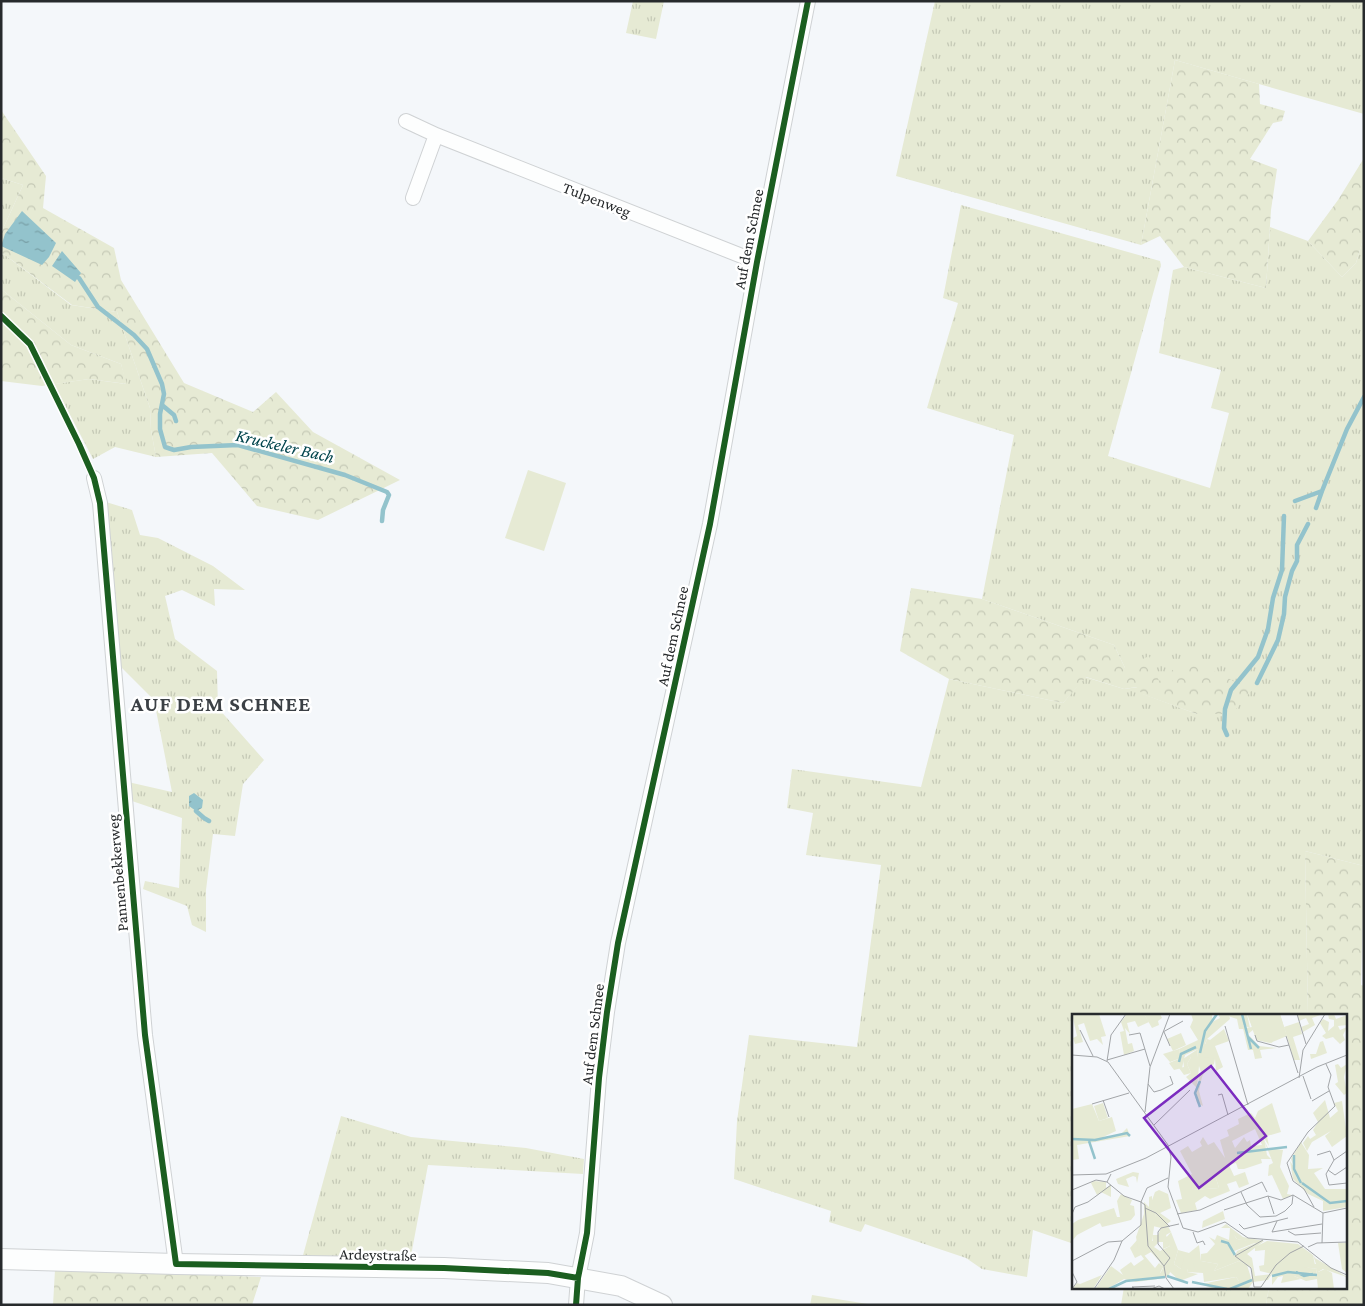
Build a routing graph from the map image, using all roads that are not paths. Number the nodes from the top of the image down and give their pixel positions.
1 (808, 1) edge
2 (406, 121) dead end
3 (436, 135) junction
4 (413, 198) dead end
5 (757, 262) junction
6 (94, 478) dead end
7 (1, 1258) edge
8 (176, 1264) junction
9 (578, 1278) junction
10 (576, 1305) edge
11 (662, 1305) edge

1 - 5 street, Auf dem Schnee
2 - 3 street, Tulpenweg
3 - 4 street
3 - 5 street, Tulpenweg
5 - 9 street, Auf dem Schnee
6 - 8 street, Pannenbekkerweg
7 - 8 main road, Ardeystraße
8 - 9 main road, Ardeystraße
9 - 10 street, Auf dem Schnee
9 - 11 main road, Ardeystraße

